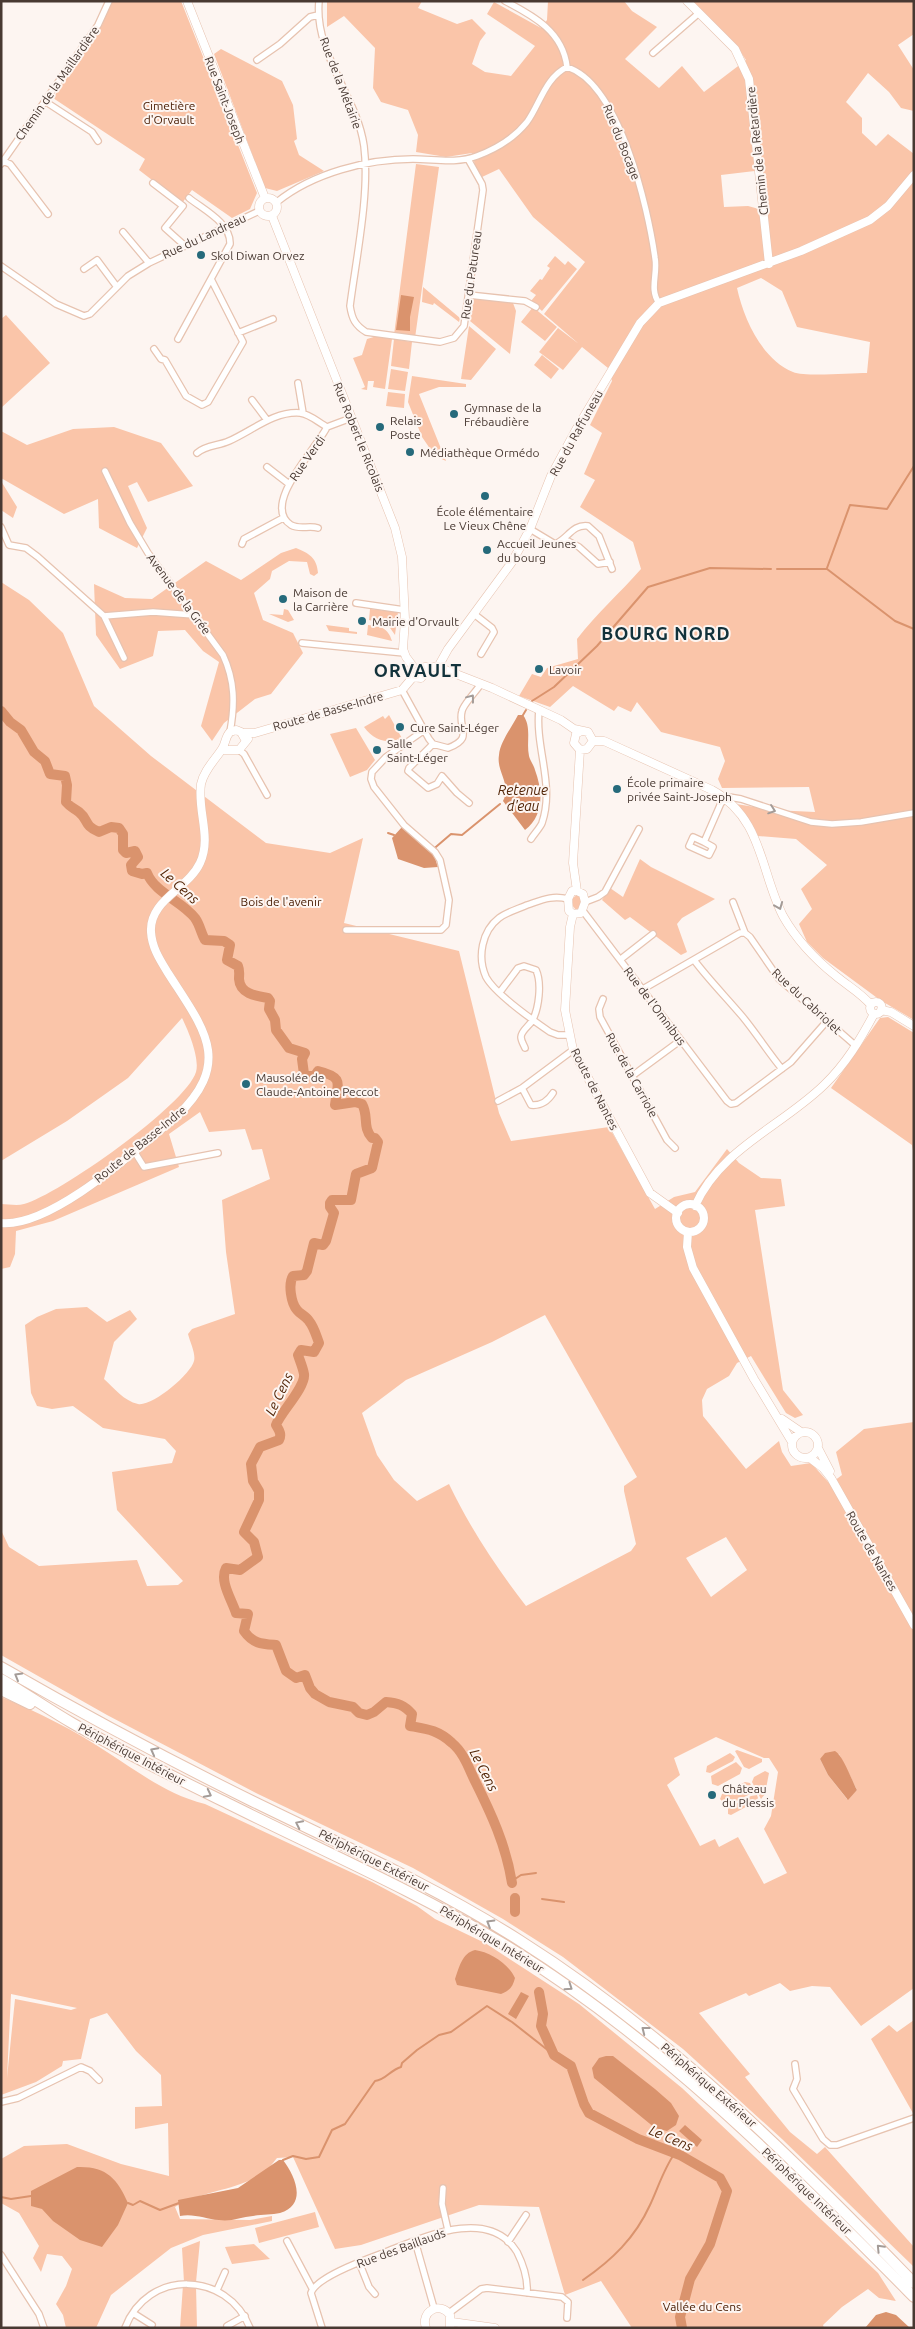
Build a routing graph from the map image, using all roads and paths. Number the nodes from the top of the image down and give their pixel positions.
1 (109, 1) edge
2 (187, 1) edge
3 (320, 1) edge
4 (505, 1) edge
5 (687, 1) edge
6 (699, 12) junction
7 (318, 15) junction
8 (653, 53) dead end
9 (257, 60) dead end
10 (567, 67) junction
11 (46, 102) junction
12 (98, 141) dead end
13 (468, 159) junction
14 (2, 163) edge
15 (365, 165) junction
16 (914, 175) edge
17 (153, 183) dead end
18 (189, 198) dead end
19 (265, 198) junction
20 (277, 202) junction
21 (259, 211) junction
22 (48, 214) dead end
23 (272, 216) junction
24 (225, 227) junction
25 (123, 232) dead end
26 (184, 246) junction
27 (149, 263) junction
28 (769, 264) junction
29 (1, 266) edge
30 (84, 269) dead end
31 (212, 279) junction
32 (117, 287) junction
33 (469, 296) junction
34 (658, 303) junction
35 (536, 307) dead end
36 (273, 318) dead end
37 (238, 332) junction
38 (178, 339) dead end
39 (154, 349) dead end
40 (298, 383) dead end
41 (252, 400) dead end
42 (303, 413) junction
43 (351, 418) junction
44 (267, 420) junction
45 (327, 427) junction
46 (197, 453) dead end
47 (267, 467) dead end
48 (106, 471) dead end
49 (289, 484) junction
50 (283, 518) junction
51 (1, 527) edge
52 (318, 528) dead end
53 (530, 529) junction
54 (564, 539) junction
55 (242, 544) dead end
56 (610, 562) junction
57 (612, 569) dead end
58 (356, 602) dead end
59 (404, 610) junction
60 (474, 614) junction
61 (194, 615) junction
62 (104, 616) junction
63 (115, 616) junction
64 (110, 625) junction
65 (302, 643) dead end
66 (404, 653) junction
67 (481, 654) dead end
68 (124, 658) dead end
69 (412, 665) junction
70 (438, 666) junction
71 (425, 668) junction
72 (412, 677) junction
73 (481, 684) junction
74 (402, 690) junction
75 (533, 707) junction
76 (568, 725) junction
77 (423, 731) junction
78 (581, 731) junction
79 (574, 737) junction
80 (240, 741) junction
81 (593, 741) junction
82 (433, 744) junction
83 (226, 747) junction
84 (580, 750) junction
85 (266, 795) dead end
86 (726, 799) junction
87 (469, 802) dead end
88 (914, 813) edge
89 (639, 829) dead end
90 (531, 840) dead end
91 (704, 842) dead end
92 (577, 890) junction
93 (568, 899) junction
94 (585, 902) junction
95 (732, 902) dead end
96 (583, 911) junction
97 (573, 914) junction
98 (346, 930) dead end
99 (745, 933) junction
100 (653, 934) dead end
101 (621, 959) junction
102 (694, 960) junction
103 (643, 990) junction
104 (500, 992) junction
105 (603, 998) dead end
106 (878, 1012) junction
107 (532, 1020) junction
108 (826, 1020) junction
109 (914, 1026) edge
110 (569, 1035) junction
111 (681, 1040) junction
112 (856, 1046) junction
113 (525, 1048) dead end
114 (573, 1050) junction
115 (782, 1069) junction
116 (632, 1076) junction
117 (522, 1088) junction
118 (553, 1093) dead end
119 (498, 1101) dead end
120 (675, 1148) dead end
121 (134, 1150) junction
122 (218, 1153) dead end
123 (695, 1206) junction
124 (678, 1212) junction
125 (1, 1223) edge
126 (688, 1232) junction
127 (772, 1410) junction
128 (801, 1432) junction
129 (792, 1442) junction
130 (818, 1448) junction
131 (810, 1458) junction
132 (830, 1478) junction
133 (914, 1625) edge
134 (1, 1666) edge
135 (1, 1679) edge
136 (1, 1690) edge
137 (72, 1723) junction
138 (795, 2064) dead end
139 (99, 2080) dead end
140 (1, 2102) edge
141 (914, 2118) edge
142 (443, 2188) dead end
143 (526, 2215) dead end
144 (448, 2230) junction
145 (288, 2241) dead end
146 (415, 2241) junction
147 (508, 2242) junction
148 (1, 2255) edge
149 (359, 2262) junction
150 (225, 2272) dead end
151 (914, 2283) edge
152 (312, 2288) junction
153 (217, 2290) junction
154 (527, 2292) junction
155 (375, 2294) dead end
156 (914, 2297) edge
157 (434, 2308) junction
158 (133, 2313) junction
159 (449, 2313) junction
160 (245, 2316) junction
161 (567, 2318) dead end
162 (451, 2325) edge
163 (152, 2326) dead end
164 (227, 2326) dead end
165 (425, 2327) edge
166 (44, 2328) edge
167 (125, 2328) edge
168 (250, 2328) edge
169 (322, 2328) edge
170 (495, 2328) edge

1 - 11 street, Chemin de la Maillardière
2 - 19 main road, Rue Saint-Joseph
3 - 7 street, Rue de la Métairie
4 - 10 street
5 - 6 main road, Chemin de la Retardière
6 - 8 street
6 - 28 main road, Chemin de la Retardière
7 - 9 street
7 - 15 street, Rue de la Métairie
10 - 13 street
10 - 34 street, Rue du Bocage
11 - 12 street
11 - 14 street, Chemin de la Maillardière
13 - 15 street
13 - 33 street, Rue du Patureau
14 - 22 street
15 - 20 street
15 - 33 street, Rue du Patureau
16 - 28 main road, Rue du Raffuneau
17 - 26 street
18 - 24 street
19 - 20 main road
19 - 21 main road
20 - 23 main road
21 - 23 main road
21 - 24 street, Rue du Landreau
23 - 43 main road, Rue Robert le Ricolais
24 - 26 street, Rue du Landreau
24 - 31 street
25 - 27 street, Rue du Landreau
26 - 27 street, Rue du Landreau
27 - 32 street, Rue du Landreau
28 - 34 main road, Rue du Raffuneau
29 - 32 street, Rue du Landreau
30 - 32 street
31 - 37 street
31 - 38 street
33 - 35 street
34 - 53 main road, Rue du Raffuneau
36 - 37 street
37 - 39 street
40 - 42 street
41 - 44 street
42 - 44 street
42 - 45 street
43 - 45 street, Rue Verdi
43 - 59 main road, Rue Robert le Ricolais
44 - 46 street
45 - 49 street, Rue Verdi
47 - 49 street, Rue Verdi
48 - 61 street, Avenue de la Grée
49 - 50 street, Rue Verdi
50 - 52 street
50 - 55 street
51 - 62 street
53 - 54 street
53 - 60 main road, Rue du Raffuneau
54 - 56 street
54 - 56 street
56 - 57 street
58 - 59 street
59 - 66 main road, Rue Robert le Ricolais
60 - 67 street
60 - 70 main road, Rue du Raffuneau
61 - 63 street
61 - 80 street, Avenue de la Grée
62 - 63 street
62 - 64 street
63 - 64 street
64 - 68 street
65 - 66 street
66 - 69 main road
69 - 71 main road
69 - 72 main road
70 - 71 main road
70 - 73 main road
71 - 72 main road
72 - 74 main road
73 - 75 main road
82 -> 73 street
74 - 77 street
74 - 80 main road, Route de Basse-Indre
75 - 76 main road
75 - 90 street
76 - 78 main road
76 - 79 main road
77 - 82 street
77 - 98 street
78 - 79 main road
78 - 81 main road
79 - 84 main road
80 - 83 main road, Route de Basse-Indre
80 - 83 main road, Route de Basse-Indre
80 - 85 street, Avenue de la Grée
81 - 84 main road
81 - 86 main road
82 - 87 street
83 - 121 main road, Route de Basse-Indre
84 - 92 main road
86 -> 88 street
86 - 91 street
86 -> 106 main road
89 - 94 street
92 - 93 main road
92 - 94 main road
93 - 97 main road
93 - 104 street
94 - 96 main road
95 - 99 street, Rue du Cabriolet
96 - 97 main road
96 - 101 street, Rue de l'Omnibus
97 - 110 main road, Route de Nantes
99 - 102 street
99 - 108 street, Rue du Cabriolet
100 - 101 street
101 - 103 street, Rue de l'Omnibus
102 - 103 street
102 - 115 street
103 - 111 street, Rue de l'Omnibus
104 - 107 street
104 - 107 street
105 - 116 street, Rue de la Carriole
106 - 109 main road
106 - 112 main road
107 - 110 street
107 - 113 street
108 - 112 street, Rue du Cabriolet
108 - 115 street
110 - 114 main road, Route de Nantes
111 - 115 street, Rue de l'Omnibus
111 - 116 street
112 - 123 main road
114 - 117 street
114 - 124 main road, Route de Nantes
116 - 120 street, Rue de la Carriole
117 - 118 street
117 - 119 street
121 - 122 street
121 - 125 main road, Route de Basse-Indre
123 - 124 main road
123 - 126 main road
124 - 126 main road
126 - 127 main road
127 - 128 main road
127 - 129 main road
128 - 129 main road
128 - 130 main road
129 - 131 main road
130 - 131 main road
130 - 132 main road, Route de Nantes
131 - 132 main road, Route de Nantes
132 - 133 main road, Route de Nantes
151 -> 134 highway, Périphérique Extérieur
135 - 137 highway, Périphérique Intérieur
136 - 137 highway
137 -> 156 highway, Périphérique Intérieur
138 - 141 street
139 - 140 street
142 - 144 street
143 - 147 street
144 - 146 street, Rue des Baillauds
144 - 147 street, Rue des Baillauds
145 - 152 street
146 - 149 street, Rue des Baillauds
146 - 157 street
147 - 154 street
148 - 166 street
149 - 152 street, Rue des Baillauds
149 - 155 street
150 - 153 street
152 - 169 street
153 - 158 street
153 - 160 street
154 - 159 street
154 - 161 street
157 - 159 main road
157 - 165 main road
158 - 163 street
158 - 167 street
159 - 162 main road
160 - 164 street
160 - 168 street
162 - 170 main road

